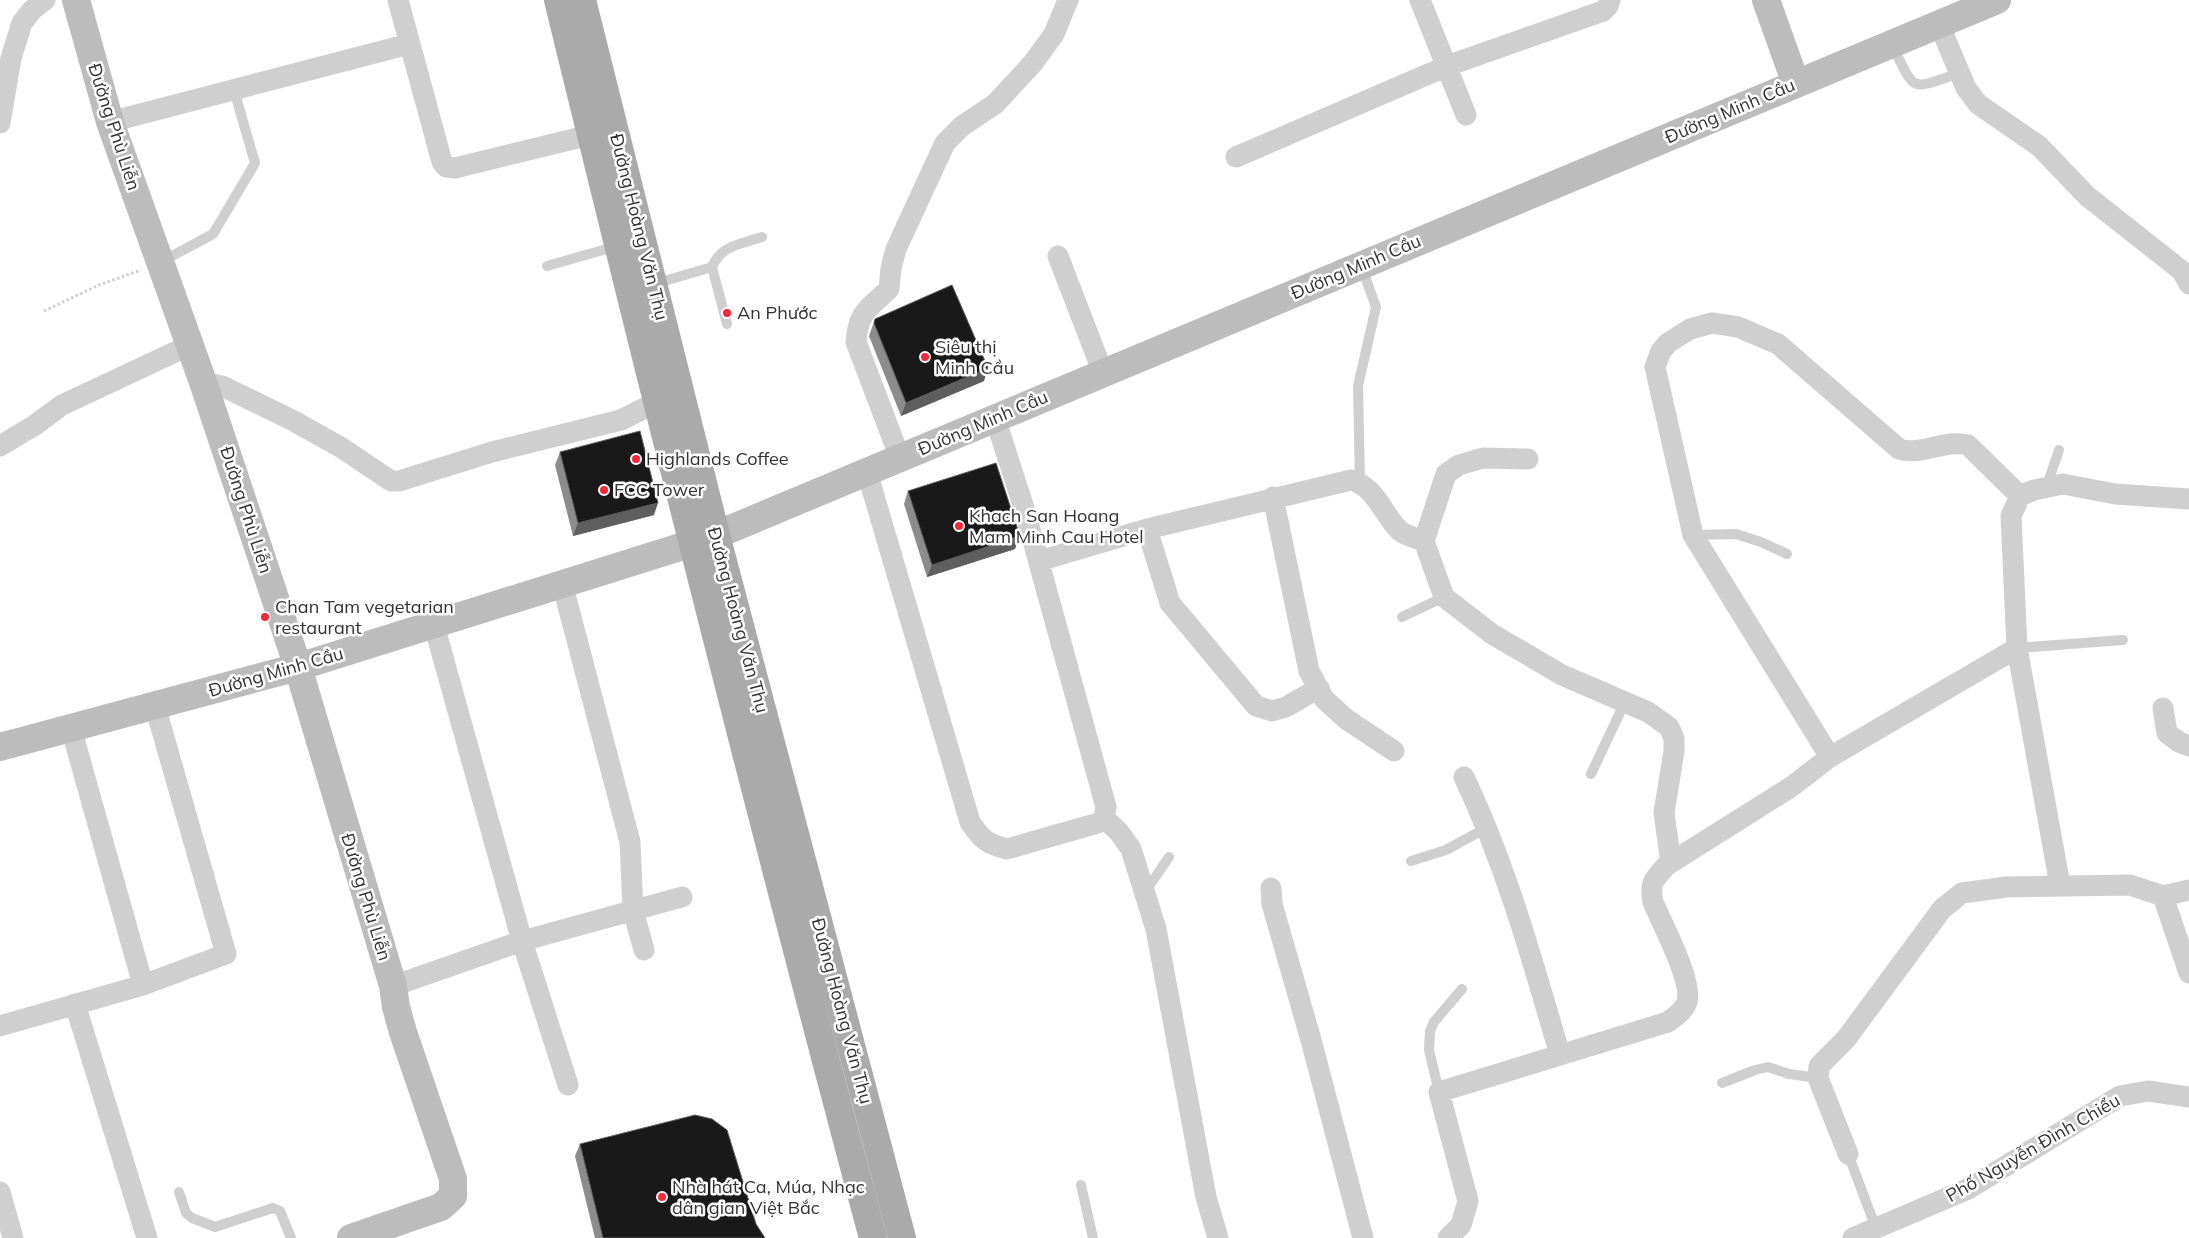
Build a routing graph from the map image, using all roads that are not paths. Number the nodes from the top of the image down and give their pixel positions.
1 (44, 0) edge
2 (76, 0) edge
3 (398, 0) edge
4 (558, 0) edge
5 (582, 0) edge
6 (1068, 0) edge
7 (1420, 0) edge
8 (1610, 0) edge
9 (1766, 0) edge
10 (1997, 0) edge
11 (1939, 24) junction
12 (409, 44) junction
13 (1892, 44) junction
14 (1446, 66) junction
15 (1959, 73) junction
16 (1796, 84) junction
17 (234, 90) junction
18 (1466, 115) dead end
19 (596, 121) junction
20 (110, 122) junction
21 (0, 123) edge
22 (1236, 157) dead end
23 (762, 237) dead end
24 (618, 246) junction
25 (1058, 256) dead end
26 (160, 263) junction
27 (547, 266) dead end
28 (1361, 266) junction
29 (712, 267) junction
30 (653, 284) junction
31 (2189, 284) edge
32 (727, 324) dead end
33 (190, 345) junction
34 (1103, 373) junction
35 (203, 382) junction
36 (657, 402) junction
37 (995, 418) junction
38 (0, 446) edge
39 (2059, 450) dead end
40 (900, 458) junction
41 (1528, 459) dead end
42 (867, 472) junction
43 (1360, 482) junction
44 (2046, 488) junction
45 (2020, 496) junction
46 (1272, 497) junction
47 (2189, 499) edge
48 (1147, 529) junction
49 (1693, 535) junction
50 (704, 539) junction
51 (1424, 541) junction
52 (1787, 554) dead end
53 (1039, 561) junction
54 (562, 583) junction
55 (1444, 597) junction
56 (1402, 617) dead end
57 (434, 625) junction
58 (2123, 640) dead end
59 (2017, 648) junction
60 (298, 667) junction
61 (1319, 688) junction
62 (1625, 702) junction
63 (155, 706) junction
64 (2163, 708) dead end
65 (71, 728) junction
66 (2189, 746) edge
67 (0, 747) edge
68 (1394, 751) dead end
69 (1830, 757) junction
70 (1591, 774) dead end
71 (1464, 777) dead end
72 (1104, 818) junction
73 (1488, 827) junction
74 (1169, 857) dead end
75 (1411, 861) dead end
76 (1671, 862) junction
77 (2060, 885) junction
78 (1271, 888) dead end
79 (2189, 890) edge
80 (1145, 893) junction
81 (2163, 896) junction
82 (682, 897) dead end
83 (633, 910) junction
84 (522, 941) junction
85 (644, 950) dead end
86 (2189, 973) edge
87 (143, 985) junction
88 (393, 986) junction
89 (1462, 989) dead end
90 (75, 1004) junction
91 (0, 1026) edge
92 (850, 1039) junction
93 (822, 1045) junction
94 (1560, 1055) junction
95 (1818, 1078) junction
96 (1722, 1083) dead end
97 (568, 1085) dead end
98 (1439, 1092) junction
99 (2189, 1097) edge
100 (1848, 1154) joint
101 (1081, 1185) dead end
102 (0, 1192) edge
103 (179, 1192) dead end
104 (1876, 1228) junction
105 (13, 1238) edge
106 (147, 1238) edge
107 (291, 1238) edge
108 (351, 1238) edge
109 (873, 1238) edge
110 (902, 1238) edge
111 (1094, 1238) edge
112 (1218, 1238) edge
113 (1363, 1238) edge
114 (1448, 1238) edge
115 (1853, 1238) edge

1 - 21 street
2 - 20 street, Đường Phù Liễn
3 - 12 street
4 - 19 main road, Đường Hoàng Văn Thụ
5 - 19 main road, Đường Hoàng Văn Thụ
6 - 40 street
7 - 14 street
8 - 14 street
9 - 16 street
10 - 11 street, Đường Minh Cầu
11 - 13 street, Đường Minh Cầu
11 - 15 street
12 - 17 street
12 - 19 street
13 - 15 lane
13 - 16 street, Đường Minh Cầu
14 - 18 street
14 - 22 street
15 - 31 street
16 - 28 street, Đường Minh Cầu
17 - 20 street
17 - 26 lane
19 - 24 main road, Đường Hoàng Văn Thụ
19 - 30 main road, Đường Hoàng Văn Thụ
20 - 26 street, Đường Phù Liễn
23 - 29 lane
24 - 27 lane
24 - 36 main road, Đường Hoàng Văn Thụ
25 - 34 street
26 - 33 street, Đường Phù Liễn
28 - 34 street, Đường Minh Cầu
28 - 43 lane
29 - 30 lane
29 - 32 lane
30 - 50 main road, Đường Hoàng Văn Thụ
33 - 35 street, Đường Phù Liễn
33 - 38 street
34 - 37 street, Đường Minh Cầu
35 - 36 street
35 - 60 street, Đường Phù Liễn
36 - 50 main road, Đường Hoàng Văn Thụ
37 - 40 street, Đường Minh Cầu
37 - 53 street
39 - 44 lane
40 - 42 street, Đường Minh Cầu
41 - 51 street
42 - 50 street, Đường Minh Cầu
42 - 72 street
43 - 46 street
43 - 51 street
44 - 45 street
44 - 47 street
45 - 49 street
45 - 59 street
46 - 48 street
46 - 61 street
48 - 53 street
48 - 61 street
49 - 52 lane
49 - 69 street
50 - 54 street, Đường Minh Cầu
50 - 92 main road, Đường Hoàng Văn Thụ
50 - 93 main road, Đường Hoàng Văn Thụ
51 - 55 street
53 - 72 street
54 - 57 street, Đường Minh Cầu
54 - 83 street
55 - 56 lane
55 - 62 street
57 - 60 street, Đường Minh Cầu
57 - 84 street
58 - 59 lane
59 - 69 street
59 - 77 street
60 - 63 street, Đường Minh Cầu
60 - 88 street, Đường Phù Liễn
61 - 68 street
62 - 70 lane
62 - 76 street
63 - 65 street, Đường Minh Cầu
63 - 87 street
64 - 66 street
65 - 67 street, Đường Minh Cầu
65 - 87 street
69 - 76 street
71 - 73 street
72 - 80 street
73 - 75 lane
73 - 94 street
74 - 80 lane
76 - 94 street
77 - 81 street
77 - 95 street
78 - 113 street
79 - 81 street
80 - 112 street
81 - 86 street
82 - 83 street
83 - 84 street
83 - 85 street
84 - 88 street
84 - 97 street
87 - 90 street
88 - 108 street, Đường Phù Liễn
89 - 98 lane
90 - 91 street
90 - 106 street
92 - 93 main road
92 - 110 main road, Đường Hoàng Văn Thụ
93 - 109 main road, Đường Hoàng Văn Thụ
94 - 98 street
95 - 96 lane
95 - 100 street
98 - 114 street
99 - 104 street, Phố Nguyễn Đình Chiểu
100 - 104 lane
101 - 111 lane
102 - 105 street
103 - 107 lane
104 - 115 street, Phố Nguyễn Đình Chiểu

